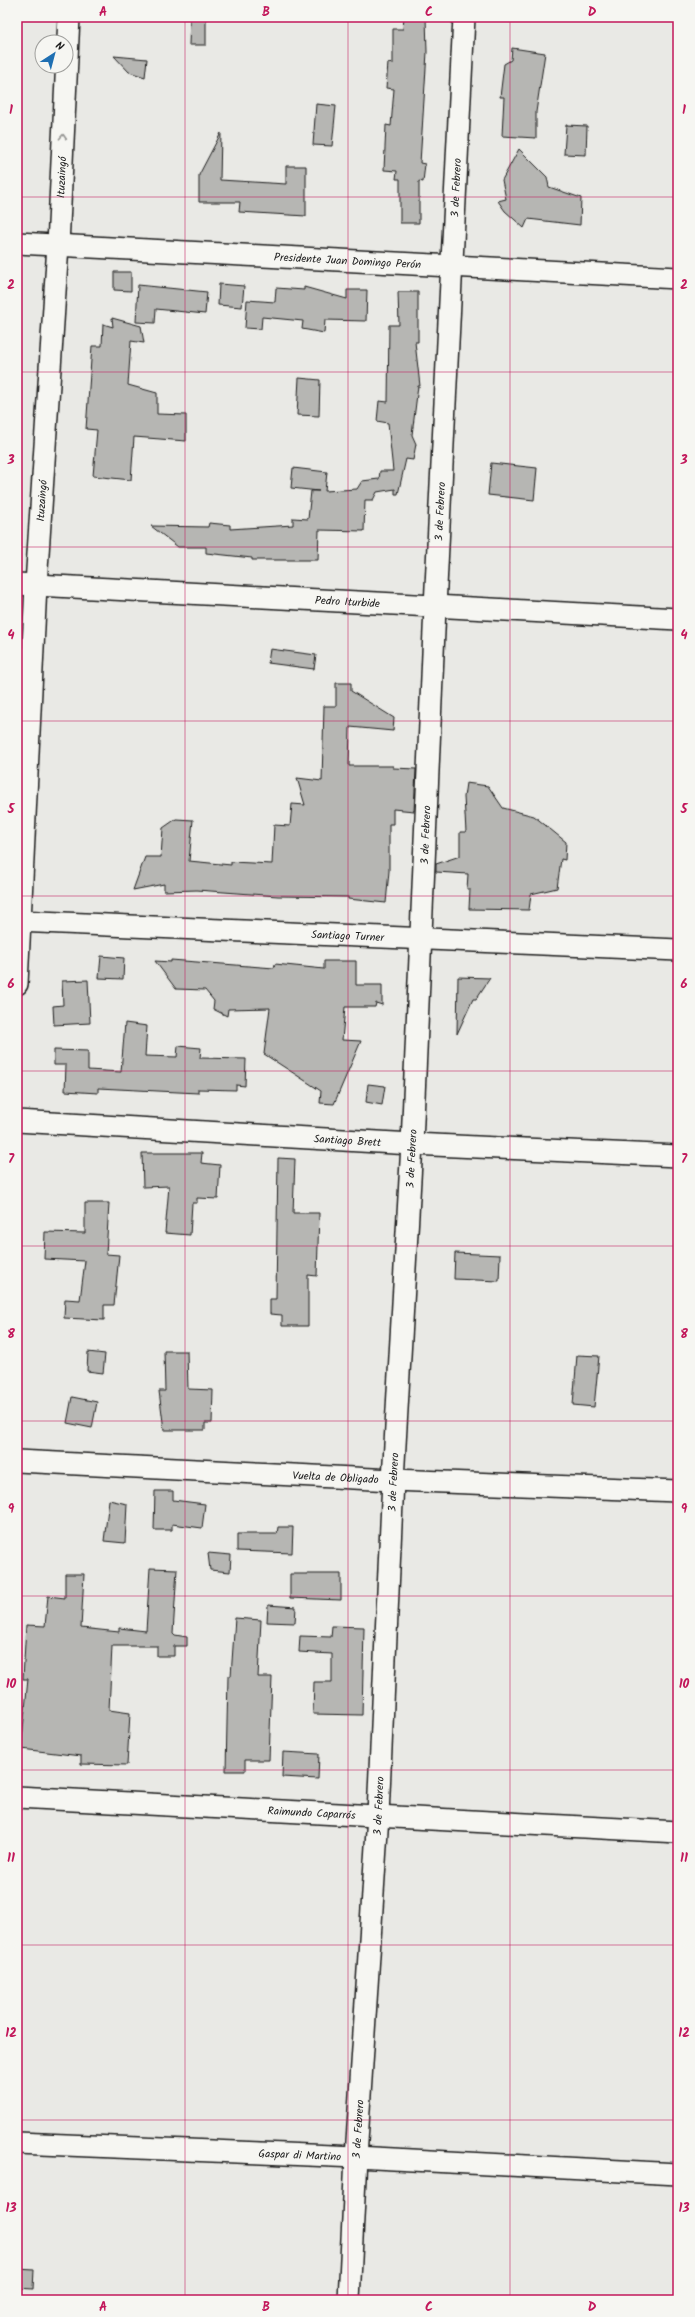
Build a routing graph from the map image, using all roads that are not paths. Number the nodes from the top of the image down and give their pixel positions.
1 (69, 17) edge
2 (464, 17) edge
3 (17, 243) edge
4 (58, 246) junction
5 (452, 266) junction
6 (678, 278) edge
7 (26, 584) edge
8 (435, 607) junction
9 (678, 619) edge
10 (19, 921) edge
11 (421, 937) junction
12 (678, 950) edge
13 (17, 984) edge
14 (17, 1121) edge
15 (412, 1144) junction
16 (678, 1156) edge
17 (17, 1461) edge
18 (393, 1480) junction
19 (678, 1491) edge
20 (17, 1797) edge
21 (378, 1815) junction
22 (678, 1832) edge
23 (17, 2143) edge
24 (356, 2157) junction
25 (678, 2174) edge
26 (349, 2300) edge

4 -> 1 street, Ituzaingó
2 - 5 street, 3 de Febrero
3 - 4 street, Presidente Juan Domingo Perón
4 - 5 street, Presidente Juan Domingo Perón
4 - 7 street, Ituzaingó
5 - 6 street, Presidente Juan Domingo Perón
5 - 8 street, 3 de Febrero
7 - 8 street, Pedro Iturbide
7 - 10 street, Ituzaingó
8 - 9 street, Pedro Iturbide
8 - 11 street, 3 de Febrero
10 - 11 street, Santiago Turner
10 - 13 street, Ituzaingó
11 - 12 street, Santiago Turner
11 - 15 street, 3 de Febrero
14 - 15 street, Santiago Brett
15 - 16 street, Santiago Brett
15 - 18 street, 3 de Febrero
17 - 18 street, Vuelta de Obligado
18 - 19 street, Vuelta de Obligado
18 - 21 street, 3 de Febrero
20 - 21 street, Raimundo Caparrós
21 - 22 street, Raimundo Caparrós
21 - 24 street, 3 de Febrero
23 - 24 street, Gaspar di Martino
24 - 25 street, Gaspar di Martino
24 - 26 street, 3 de Febrero

